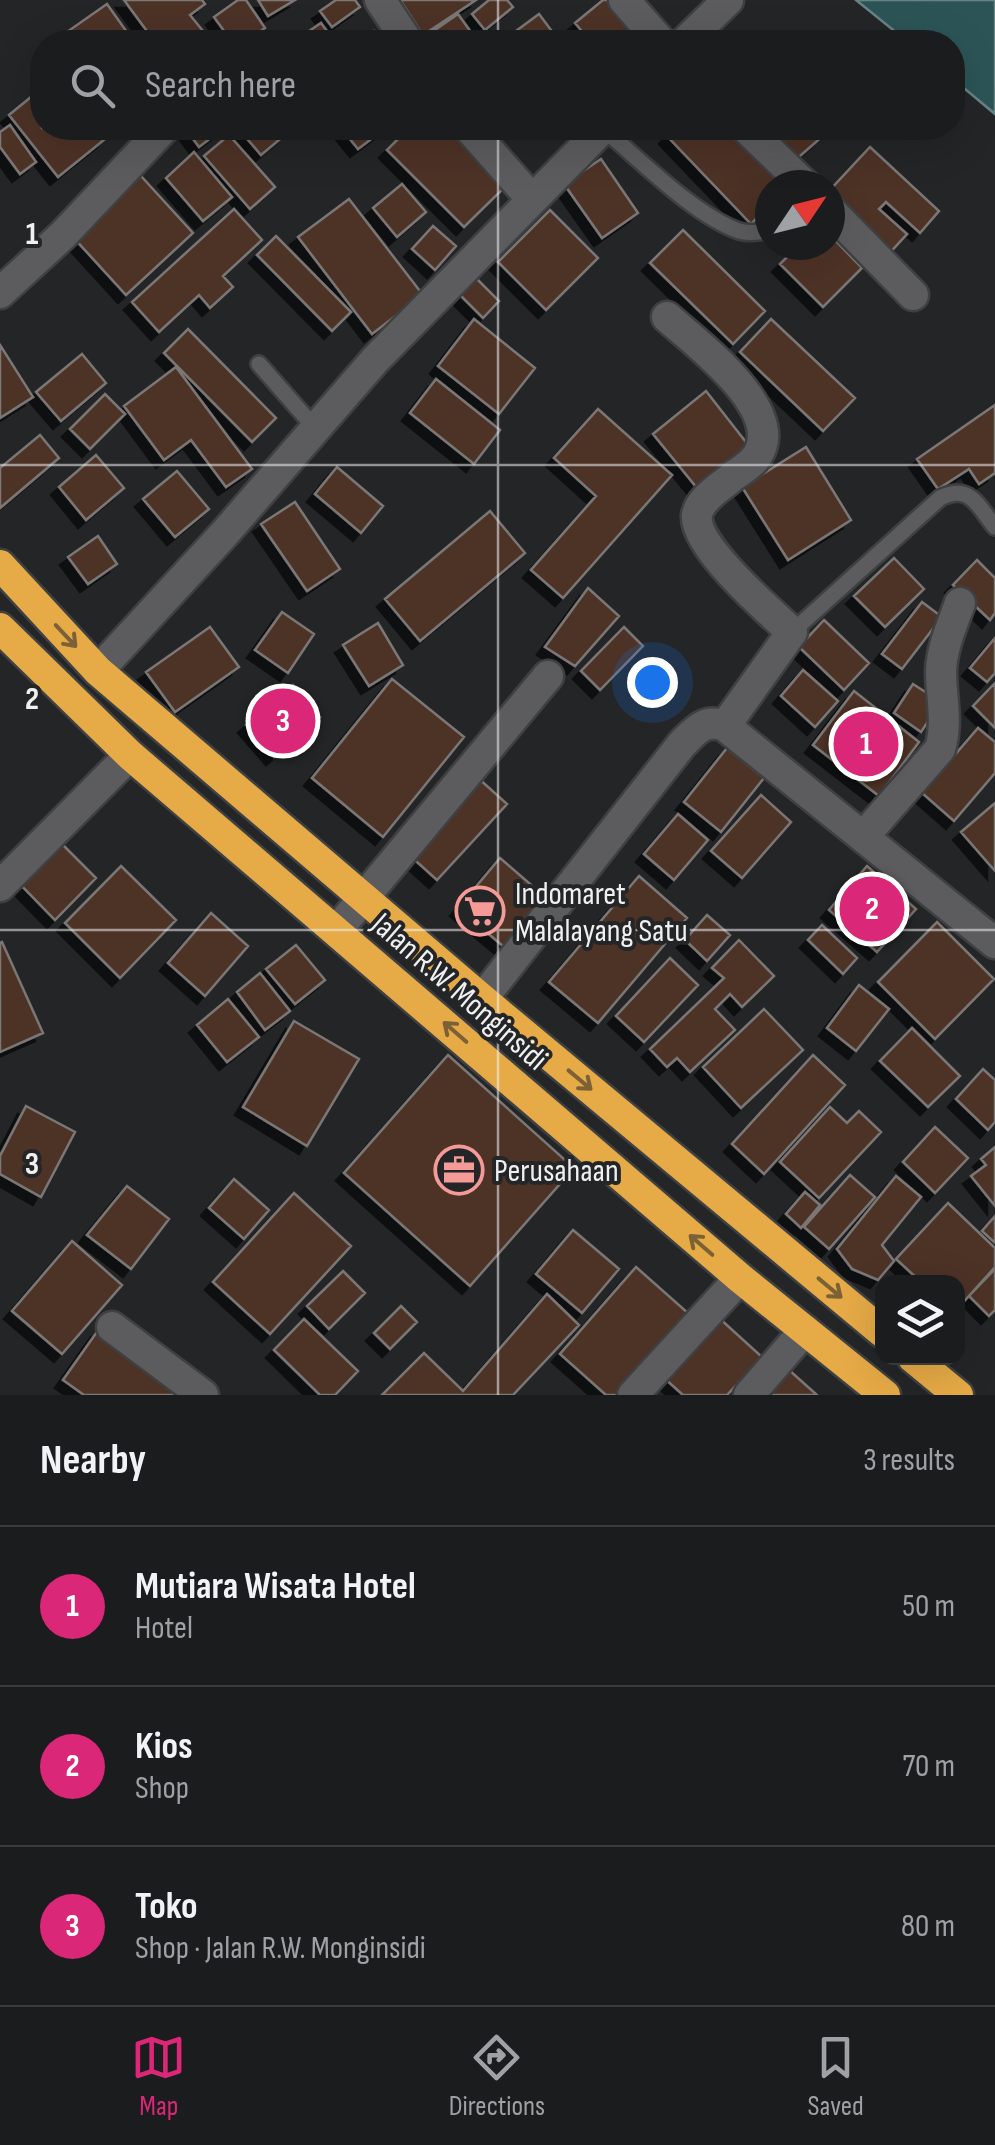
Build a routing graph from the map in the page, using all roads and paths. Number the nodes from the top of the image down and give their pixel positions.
1 (380, 0) edge
2 (624, 0) edge
3 (728, 0) edge
4 (400, 30) edge
5 (650, 30) edge
6 (697, 30) edge
7 (153, 140) edge
8 (480, 140) edge
9 (590, 140) edge
10 (616, 140) edge
11 (758, 140) edge
12 (789, 170) edge
13 (531, 198) junction
14 (845, 225) edge
15 (755, 231) edge
16 (0, 293) edge
17 (913, 295) dead end
18 (668, 317) dead end
19 (259, 364) dead end
20 (315, 428) junction
21 (995, 527) edge
22 (0, 565) edge
23 (960, 602) dead end
24 (0, 628) edge
25 (792, 632) junction
26 (98, 671) junction
27 (548, 676) dead end
28 (725, 726) junction
29 (130, 755) junction
30 (864, 837) junction
31 (0, 886) edge
32 (364, 896) junction
33 (337, 930) junction
34 (995, 942) edge
35 (482, 1000) junction
36 (740, 1278) junction
37 (875, 1326) edge
38 (112, 1327) dead end
39 (805, 1330) junction
40 (922, 1365) edge
41 (194, 1392) edge
42 (633, 1395) edge
43 (749, 1395) edge
44 (885, 1395) edge
45 (958, 1395) edge

1 - 4 street
2 - 5 street
3 - 6 street
7 - 16 street
8 - 13 street
9 - 13 street
10 - 15 lane
11 - 12 street
13 - 20 street
14 - 17 street
18 - 25 street
19 - 20 lane
20 - 26 street
21 - 25 lane
22 -> 26 highway, Jalan R.W. Monginsidi
23 - 30 street
24 - 29 highway, Jalan R.W. Monginsidi
25 - 28 street
26 - 32 highway, Jalan R.W. Monginsidi
27 - 32 street
28 - 30 street
28 - 35 street
29 - 31 street
29 - 33 highway, Jalan R.W. Monginsidi
30 - 34 street
32 - 33 street
32 - 35 highway, Jalan R.W. Monginsidi
36 -> 33 highway, Jalan R.W. Monginsidi
35 -> 37 highway, Jalan R.W. Monginsidi
36 - 39 highway, Jalan R.W. Monginsidi
36 - 42 street
38 - 41 street
39 - 43 street
39 - 44 highway, Jalan R.W. Monginsidi
40 - 45 highway

